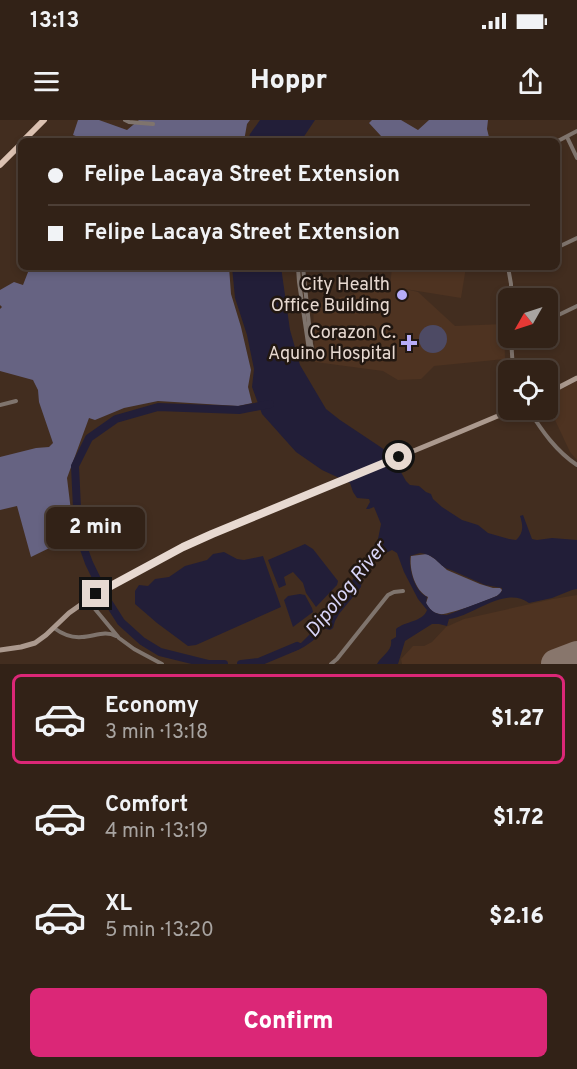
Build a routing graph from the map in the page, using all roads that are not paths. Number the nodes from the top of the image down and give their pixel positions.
1 (44, 120) edge
2 (125, 120) edge
3 (153, 123) dead end
4 (577, 131) edge
5 (567, 137) junction
6 (26, 138) edge
7 (560, 140) edge
8 (18, 146) edge
9 (577, 158) edge
10 (0, 165) edge
11 (577, 238) edge
12 (560, 246) edge
13 (300, 270) edge
14 (510, 270) edge
15 (511, 288) edge
16 (577, 306) edge
17 (558, 315) edge
18 (312, 357) dead end
19 (577, 378) edge
20 (558, 388) edge
21 (16, 401) dead end
22 (0, 405) edge
23 (498, 416) edge
24 (535, 420) edge
25 (577, 465) edge
26 (403, 591) dead end
27 (90, 603) dead end
28 (54, 628) junction
29 (119, 638) junction
30 (0, 650) edge
31 (162, 664) edge
32 (331, 664) edge

1 - 6 highway
2 - 3 street
4 - 5 street
5 - 7 street
5 - 9 street
8 - 10 highway
11 - 12 street
13 - 18 street
14 - 15 street
16 - 17 street
19 - 20 main road
21 - 22 street
23 - 28 main road
24 - 25 street
26 - 32 street
27 - 29 street
28 - 29 street
28 - 30 main road
29 - 31 street

